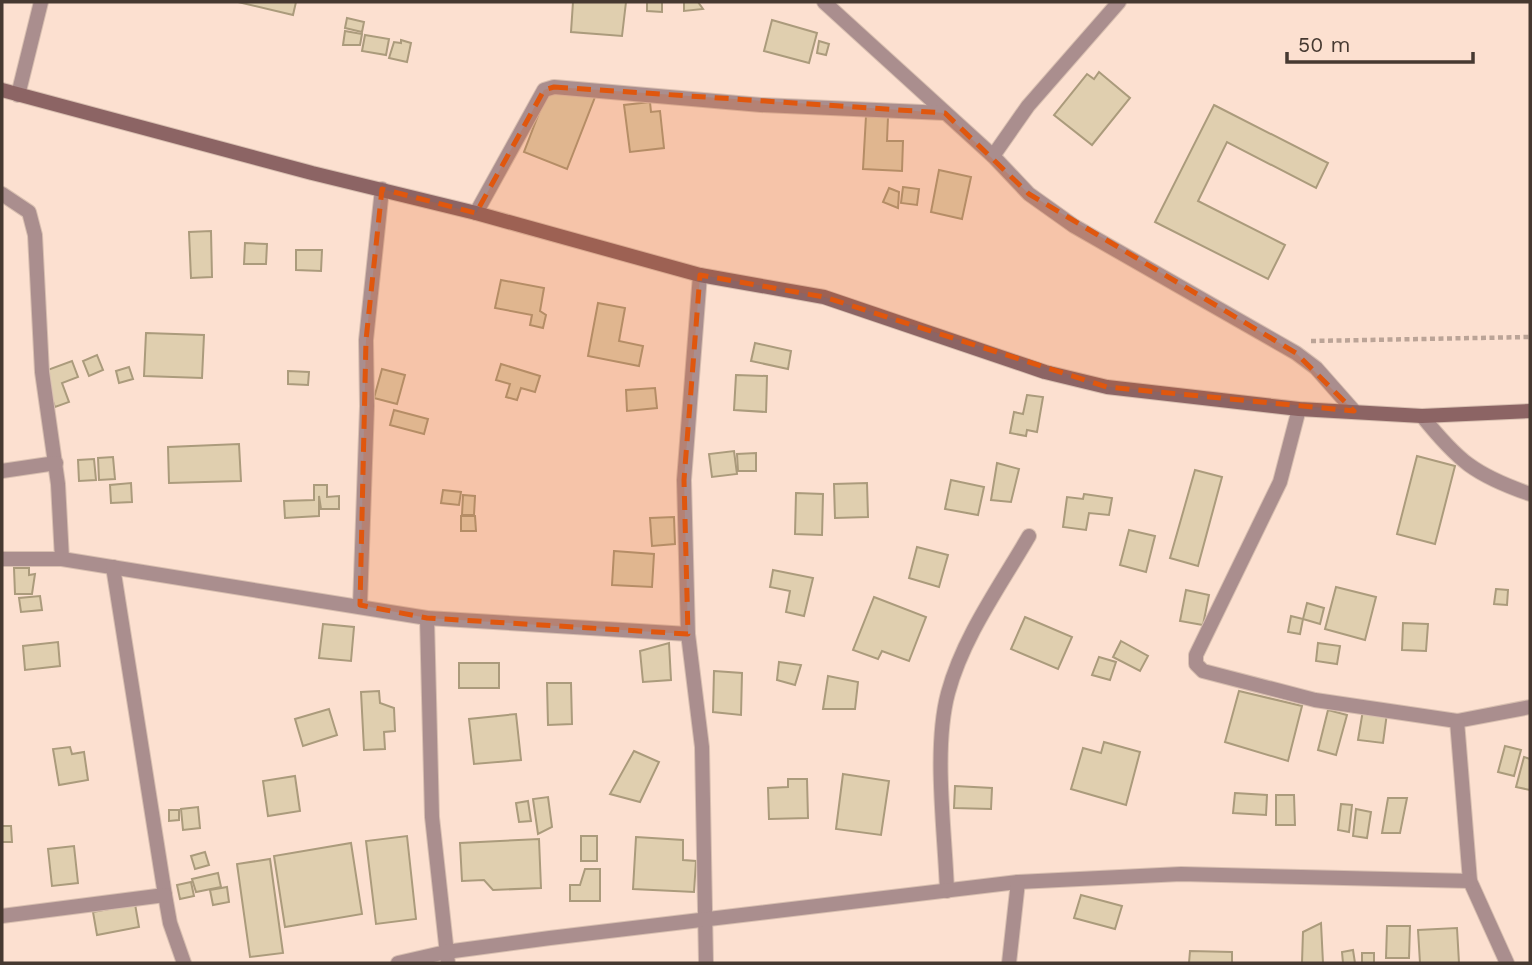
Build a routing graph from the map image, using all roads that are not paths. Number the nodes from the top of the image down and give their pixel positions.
1 (41, 2) edge
2 (824, 2) edge
3 (1119, 2) edge
4 (7, 93) edge
5 (945, 113) junction
6 (993, 156) junction
7 (382, 189) junction
8 (2, 194) edge
9 (476, 213) junction
10 (700, 275) junction
11 (1299, 409) junction
12 (1354, 411) junction
13 (1530, 411) edge
14 (1422, 416) junction
15 (56, 463) junction
16 (2, 471) edge
17 (1530, 495) edge
18 (1029, 536) dead end
19 (2, 559) edge
20 (62, 559) junction
21 (113, 567) junction
22 (360, 605) junction
23 (427, 618) junction
24 (688, 634) junction
25 (1530, 707) edge
26 (1457, 721) junction
27 (1018, 881) junction
28 (1470, 881) junction
29 (947, 891) junction
30 (165, 895) junction
31 (2, 916) edge
32 (703, 920) junction
33 (447, 958) edge
34 (184, 963) edge
35 (398, 963) edge
36 (706, 963) edge
37 (1009, 963) edge
38 (1507, 963) edge

1 - 4 street
2 - 5 street
3 - 6 street
4 - 7 main road
5 - 6 street
5 - 9 street
6 - 12 street
7 - 9 main road
7 - 22 street
8 - 15 street
9 - 10 main road
10 - 11 main road
10 - 24 street
11 - 12 main road
11 - 26 street
12 - 14 main road
13 - 14 main road
14 - 17 street
15 - 16 street
15 - 20 street
18 - 29 street
19 - 20 street
20 - 21 street
21 - 22 street
21 - 30 street
22 - 23 street
23 - 24 street
23 - 33 street
24 - 32 street
25 - 26 street
26 - 28 street
27 - 28 street
27 - 29 street
27 - 37 street
28 - 38 street
29 - 32 street
30 - 31 street
30 - 34 street
32 - 33 street
32 - 36 street
33 - 35 street

